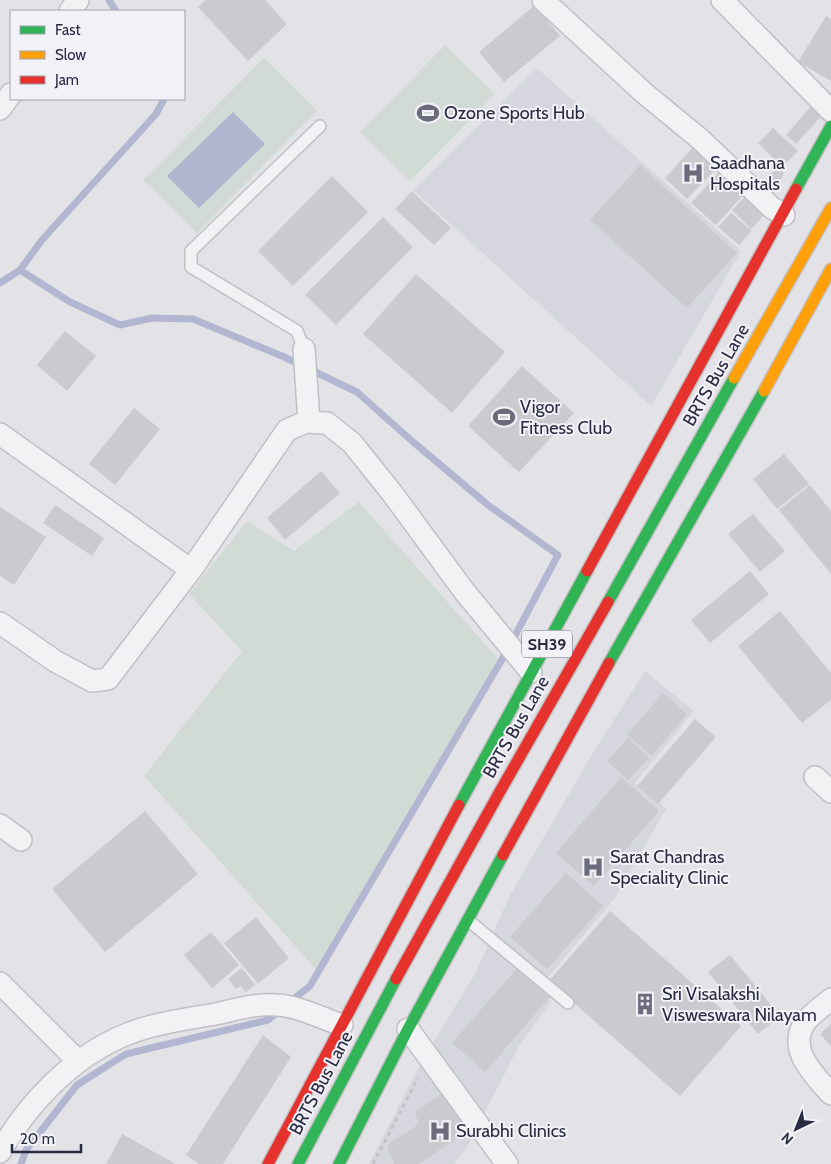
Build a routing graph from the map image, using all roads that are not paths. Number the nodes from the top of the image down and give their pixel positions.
1 (544, 0) edge
2 (722, 0) edge
3 (10, 95) edge
4 (0, 109) edge
5 (831, 111) edge
6 (320, 126) dead end
7 (831, 126) edge
8 (831, 208) edge
9 (784, 214) junction
10 (831, 270) edge
11 (304, 350) joint
12 (309, 422) junction
13 (0, 434) edge
14 (192, 570) junction
15 (0, 623) edge
16 (525, 665) junction
17 (815, 777) dead end
18 (831, 792) edge
19 (0, 825) edge
20 (21, 840) dead end
21 (468, 920) junction
22 (0, 983) edge
23 (831, 999) edge
24 (568, 1004) dead end
25 (342, 1025) junction
26 (408, 1029) junction
27 (78, 1061) junction
28 (831, 1094) edge
29 (0, 1152) edge
30 (268, 1164) edge
31 (298, 1164) edge
32 (339, 1164) edge
33 (507, 1164) edge

1 - 9 street
2 - 5 street
3 - 4 street
6 - 11 lane
7 - 9 main road, SH39
8 - 31 main road, BRTS Bus Lane
9 - 16 main road, SH39
10 - 21 main road
11 - 12 street
12 - 14 street
12 - 16 street
13 - 14 street
14 - 15 street
16 - 25 main road, SH39
17 - 18 street
19 - 20 street
21 - 24 lane
21 - 26 main road
22 - 27 street
23 - 28 street
25 - 27 street
25 - 30 main road, SH39
26 - 32 main road
26 - 33 street
27 - 29 street

